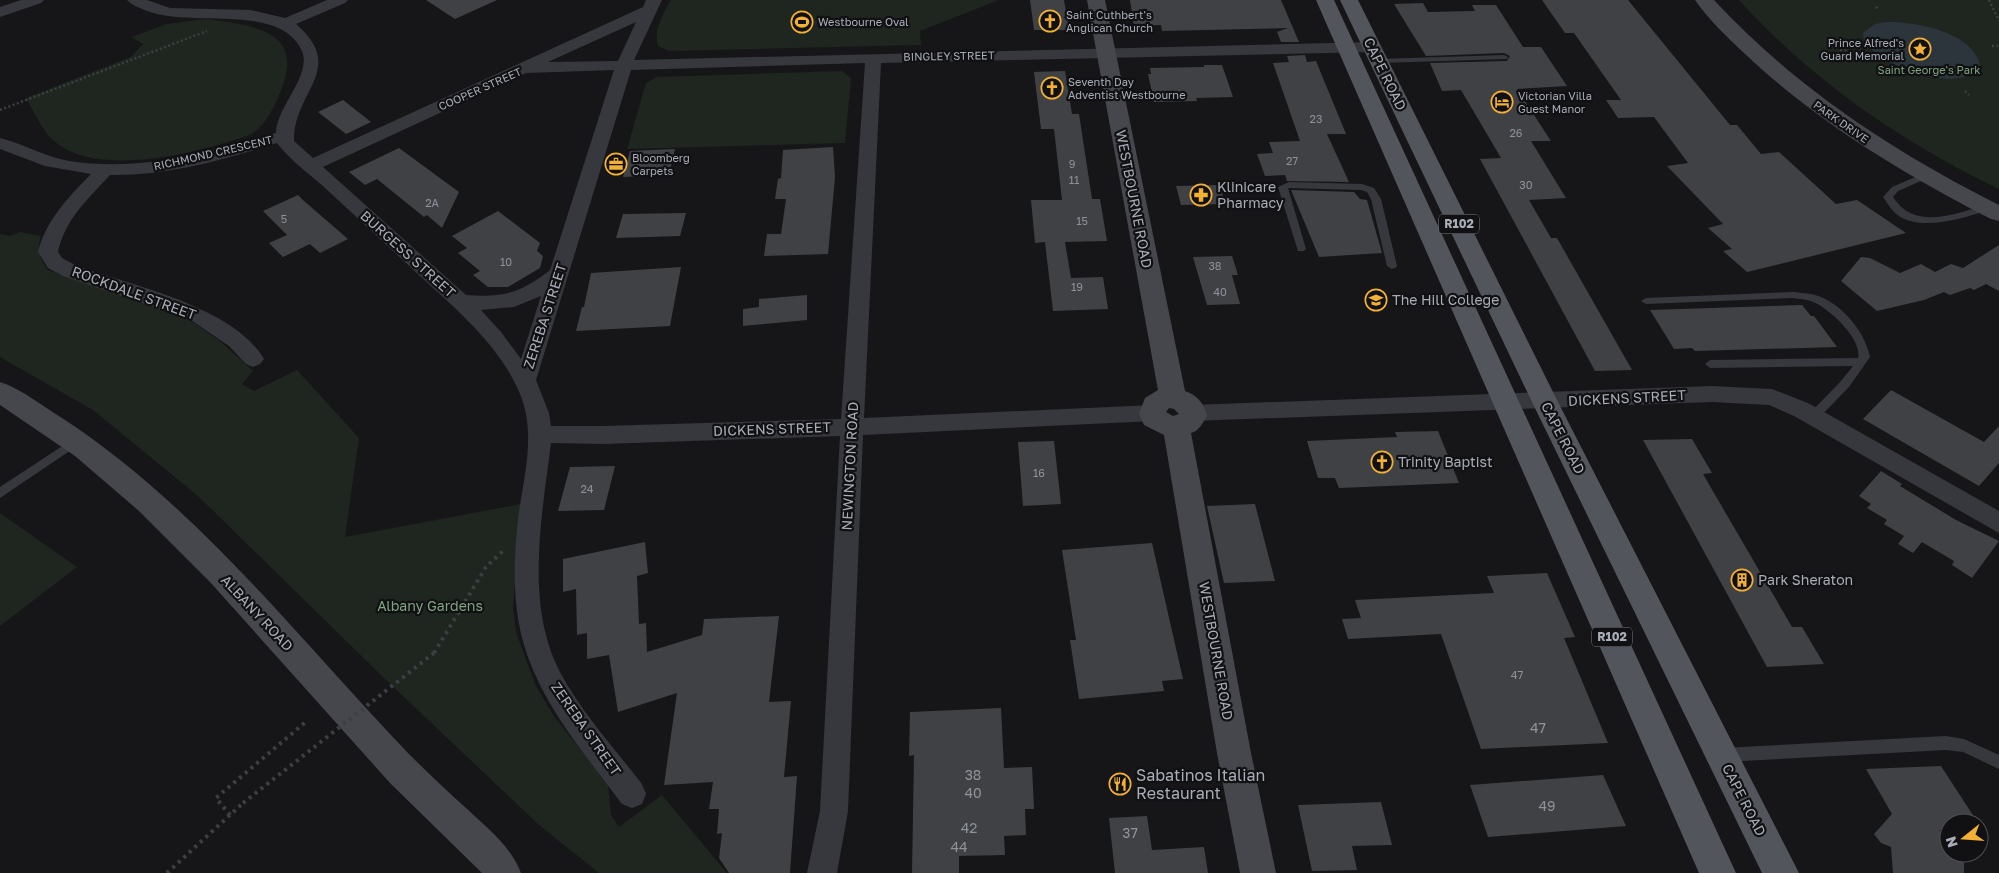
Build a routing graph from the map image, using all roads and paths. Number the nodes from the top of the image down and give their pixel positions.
1 (36, 0) edge
2 (135, 0) edge
3 (307, 0) edge
4 (340, 0) edge
5 (1096, 0) edge
6 (1325, 0) edge
7 (1349, 0) edge
8 (1704, 0) edge
9 (1989, 0) edge
10 (650, 6) edge
11 (1876, 7) dead end
12 (1880, 10) dead end
13 (0, 12) edge
14 (243, 13) junction
15 (268, 16) junction
16 (1999, 21) edge
17 (285, 23) junction
18 (1992, 46) dead end
19 (1999, 46) edge
20 (1347, 47) junction
21 (1840, 50) dead end
22 (1847, 50) dead end
23 (1106, 52) junction
24 (1376, 54) junction
25 (1504, 57) dead end
26 (873, 58) junction
27 (624, 65) junction
28 (526, 68) junction
29 (1964, 91) dead end
30 (1969, 95) dead end
31 (0, 110) edge
32 (284, 136) junction
33 (0, 143) edge
34 (312, 166) junction
35 (104, 171) junction
36 (1925, 176) junction
37 (1993, 211) edge
38 (1301, 249) dead end
39 (1392, 266) dead end
40 (559, 273) junction
41 (1646, 301) dead end
42 (461, 302) junction
43 (252, 359) dead end
44 (1862, 362) junction
45 (1710, 364) dead end
46 (525, 380) junction
47 (0, 392) edge
48 (1507, 402) junction
49 (1545, 402) junction
50 (1173, 413) junction
51 (1814, 416) junction
52 (852, 427) junction
53 (541, 434) junction
54 (76, 441) junction
55 (0, 492) edge
56 (1999, 523) edge
57 (530, 525) junction
58 (308, 720) dead end
59 (1722, 755) junction
60 (1999, 762) edge
61 (632, 794) dead end
62 (230, 815) junction
63 (506, 868) edge
64 (167, 873) edge
65 (822, 873) edge
66 (1258, 873) edge
67 (1718, 873) edge
68 (1781, 873) edge

1 - 13 street
2 - 14 street
3 - 15 street
4 - 17 street
5 - 23 street, WESTBOURNE ROAD
6 - 20 main road, CAPE ROAD / R102
7 - 24 main road, CAPE ROAD / R102
8 - 36 street, PARK DRIVE
9 - 16 path
10 - 27 street, ZEREBA STREET
10 - 28 street, COOPER STREET
11 - 12 path
14 - 15 street
14 - 31 path
15 - 17 street, RICHMOND CRESCENT
17 - 32 street, RICHMOND CRESCENT
18 - 19 path
20 - 23 street, BINGLEY STREET
20 - 24 street, BINGLEY STREET
20 - 48 main road, CAPE ROAD / R102
21 - 22 path
23 - 26 street, BINGLEY STREET
23 - 50 street, WESTBOURNE ROAD
24 - 25 lane
24 - 49 main road, CAPE ROAD / R102
26 - 27 street, BINGLEY STREET
26 - 52 street, NEWINGTON ROAD
27 - 28 street, BINGLEY STREET
27 - 40 street, ZEREBA STREET
28 - 34 street, COOPER STREET
29 - 30 path
32 - 34 street, BURGESS STREET
32 - 35 street, RICHMOND CRESCENT
33 - 35 street, RICHMOND CRESCENT
34 - 42 street, BURGESS STREET
35 - 43 street, ROCKDALE STREET
36 - 37 street, PARK DRIVE
36 - 37 lane
38 - 39 lane
40 - 42 street
40 - 46 street, ZEREBA STREET
41 - 44 lane
42 - 46 street, BURGESS STREET
44 - 45 lane
44 - 51 lane
46 - 53 street, ZEREBA STREET
47 - 54 street, ALBANY ROAD
48 - 49 street, DICKENS STREET
48 - 50 street, DICKENS STREET
48 - 67 main road, CAPE ROAD / R102
49 - 51 street, DICKENS STREET
49 - 59 main road, CAPE ROAD / R102
50 - 52 street, DICKENS STREET
50 - 66 street, WESTBOURNE ROAD
51 - 56 street, DICKENS STREET
52 - 53 street, DICKENS STREET
52 - 65 street, NEWINGTON ROAD
53 - 57 street, ZEREBA STREET
54 - 55 lane
54 - 63 street, ALBANY ROAD
57 - 61 street, ZEREBA STREET
57 - 62 path, bridge
58 - 62 path
59 - 60 lane
59 - 68 main road, CAPE ROAD / R102
62 - 64 path

